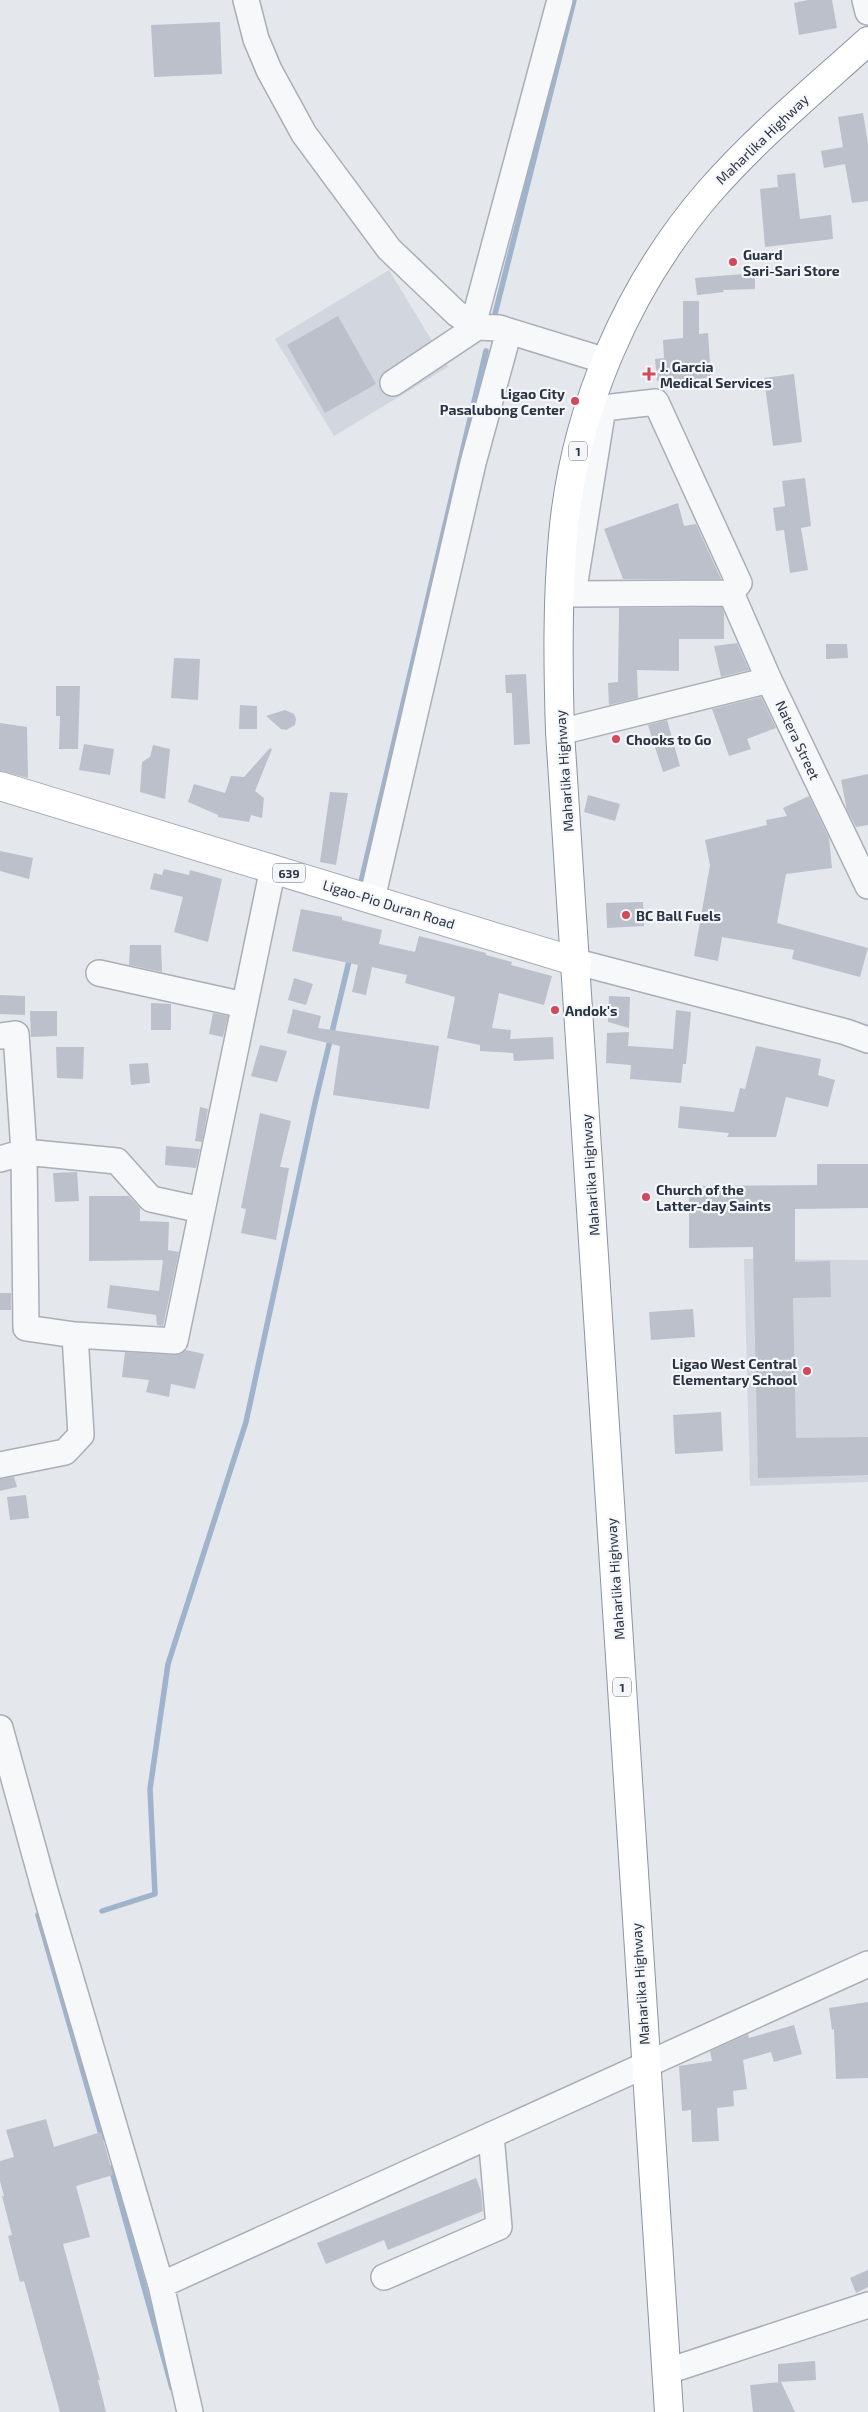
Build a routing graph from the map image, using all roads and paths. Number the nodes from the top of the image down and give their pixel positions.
1 (246, 0) edge
2 (560, 0) edge
3 (865, 0) edge
4 (868, 12) edge
5 (868, 41) edge
6 (475, 326) junction
7 (508, 331) junction
8 (606, 361) junction
9 (393, 383) dead end
10 (731, 593) junction
11 (769, 680) junction
12 (560, 732) junction
13 (0, 786) edge
14 (861, 856) edge
15 (273, 868) junction
16 (868, 886) edge
17 (372, 899) junction
18 (577, 962) junction
19 (99, 973) dead end
20 (244, 1004) junction
21 (0, 1036) edge
22 (868, 1040) edge
23 (24, 1152) junction
24 (0, 1158) edge
25 (202, 1210) junction
26 (75, 1335) junction
27 (0, 1465) edge
28 (0, 1728) edge
29 (868, 1964) edge
30 (645, 2064) junction
31 (491, 2135) junction
32 (384, 2277) dead end
33 (161, 2285) junction
34 (868, 2305) edge
35 (668, 2371) junction
36 (190, 2412) edge
37 (670, 2412) edge

1 - 6 street
2 - 6 street
3 - 4 street
5 - 8 main road, Maharlika Highway / 1
6 - 7 street
6 - 9 street
7 - 8 street
7 - 17 street
8 - 12 main road, Maharlika Highway / 1
10 - 10 street
10 - 11 street, Natera Street
11 - 12 street
11 - 14 street, Natera Street
12 - 18 main road, Maharlika Highway / 1
13 - 15 main road, Ligao-Pio Duran Road / 639
14 - 16 street, Natera Street
15 - 17 main road, Ligao-Pio Duran Road / 639
15 - 20 street
17 - 18 main road, Ligao-Pio Duran Road / 639
18 - 22 street
18 - 30 main road, Maharlika Highway / 1
19 - 20 street
20 - 25 street
21 - 23 street
23 - 24 street
23 - 25 street
23 - 26 street
25 - 26 street
26 - 27 street
28 - 33 street
29 - 30 street
30 - 31 street
30 - 35 main road, Maharlika Highway / 1
31 - 32 street
31 - 33 street
33 - 36 street
34 - 35 street
35 - 37 main road, Maharlika Highway / 1

